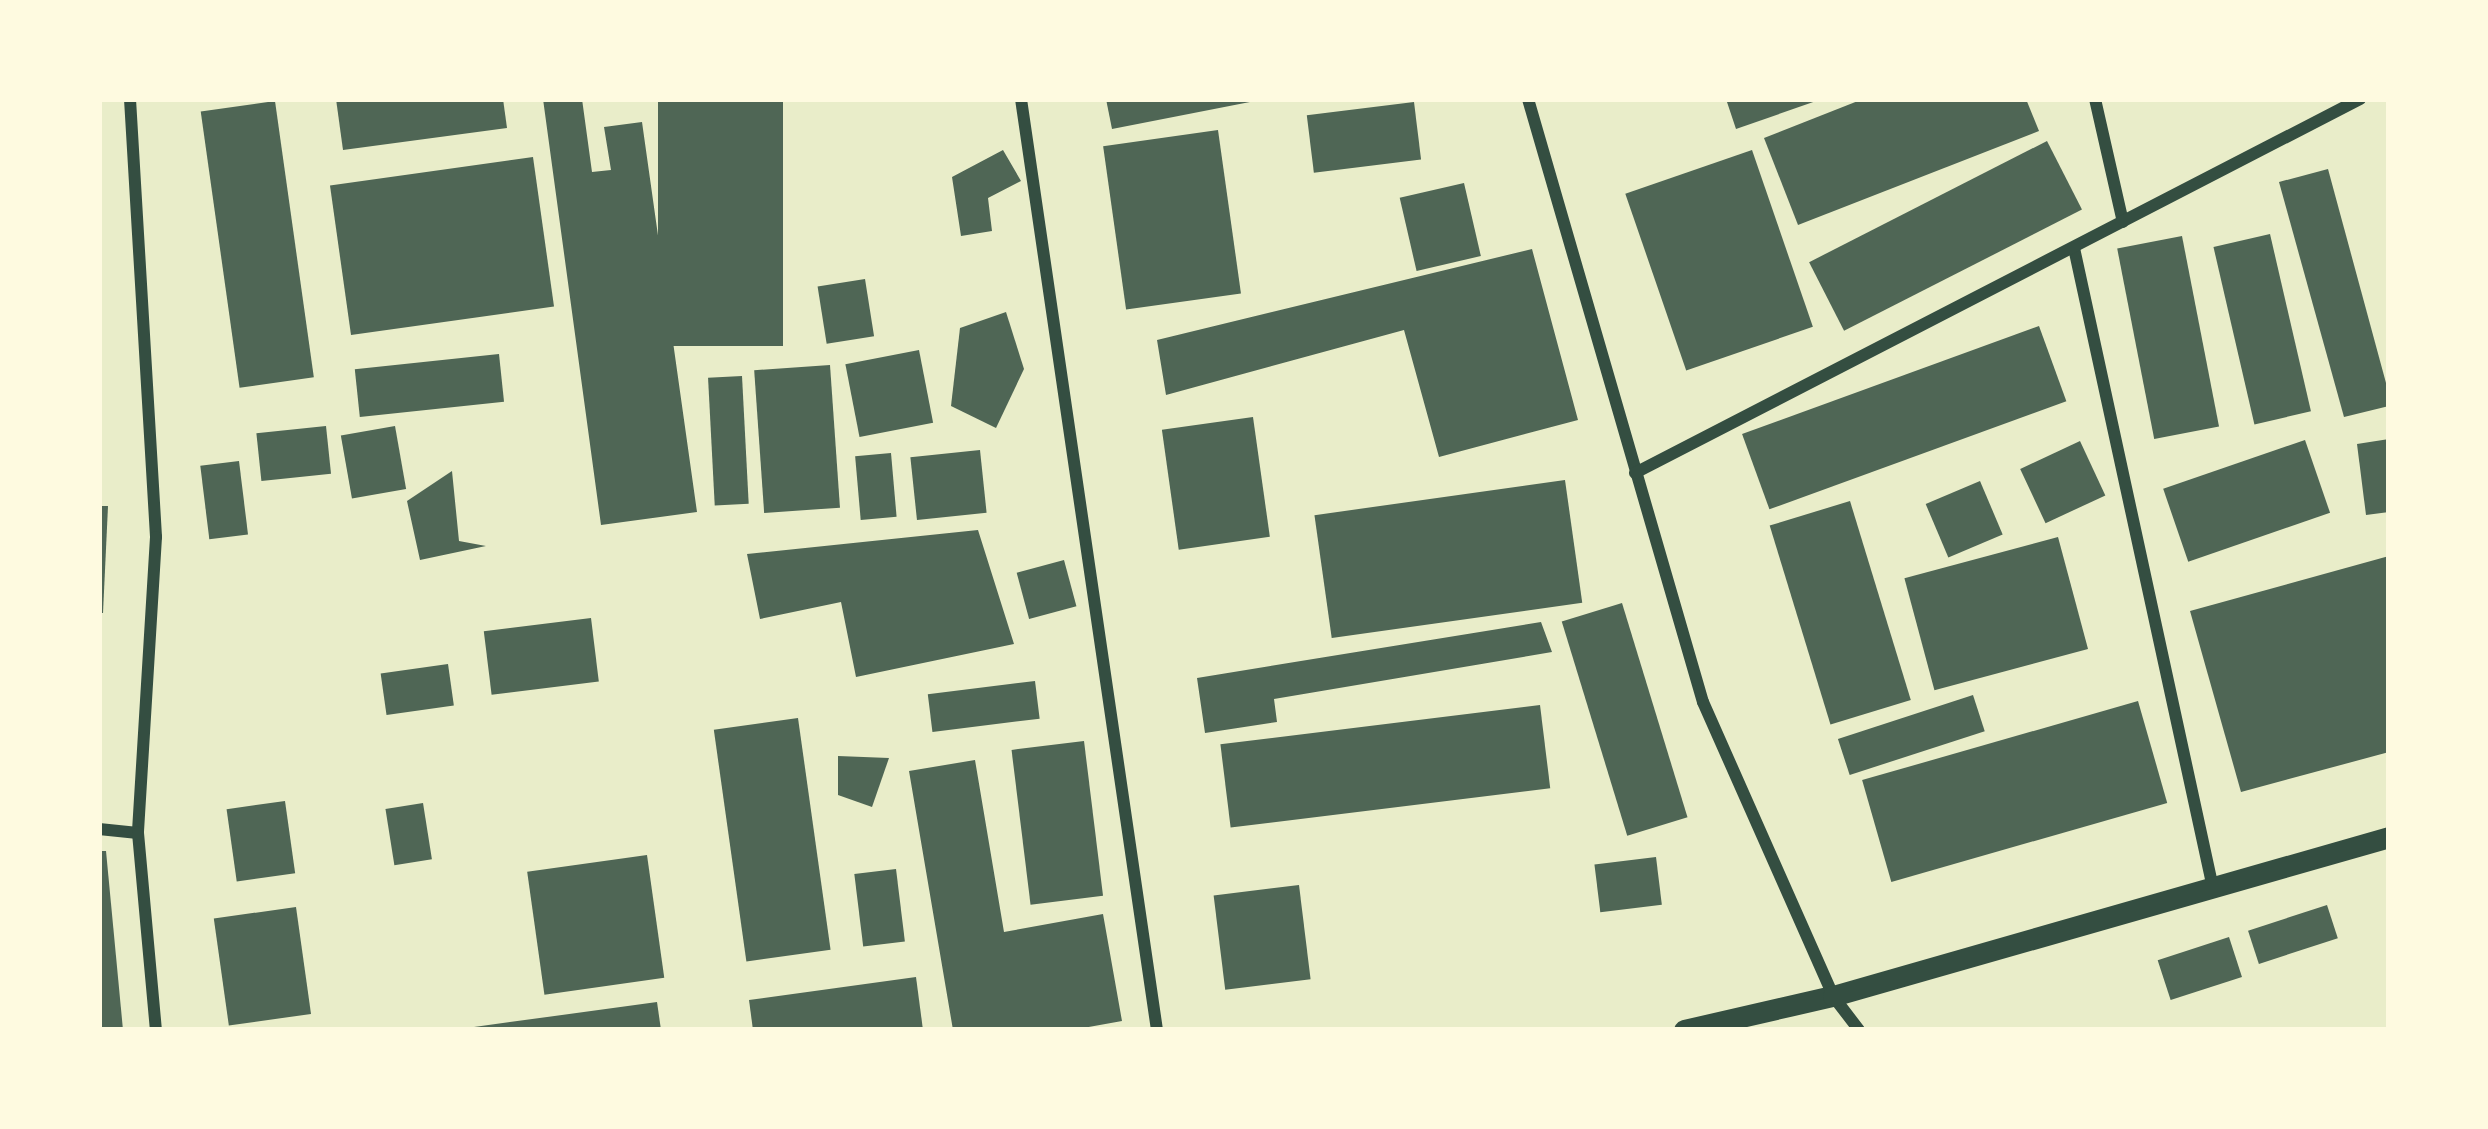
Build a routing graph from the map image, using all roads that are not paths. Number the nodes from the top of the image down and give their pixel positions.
1 (130, 99) edge
2 (1021, 99) edge
3 (1528, 99) edge
4 (2095, 99) edge
5 (2360, 99) edge
6 (2123, 222) junction
7 (2074, 248) junction
8 (1635, 473) junction
9 (99, 830) edge
10 (138, 833) junction
11 (2389, 838) edge
12 (2212, 888) junction
13 (1833, 996) junction
14 (156, 1030) edge
15 (1157, 1030) edge
16 (1684, 1030) edge
17 (1859, 1030) edge

1 - 10 street
2 - 15 street
3 - 8 street
4 - 6 street
5 - 6 street
6 - 7 street
7 - 8 street
7 - 12 street
8 - 13 street
9 - 10 street
10 - 14 street
11 - 12 street
12 - 13 street
13 - 16 street
13 - 17 street

